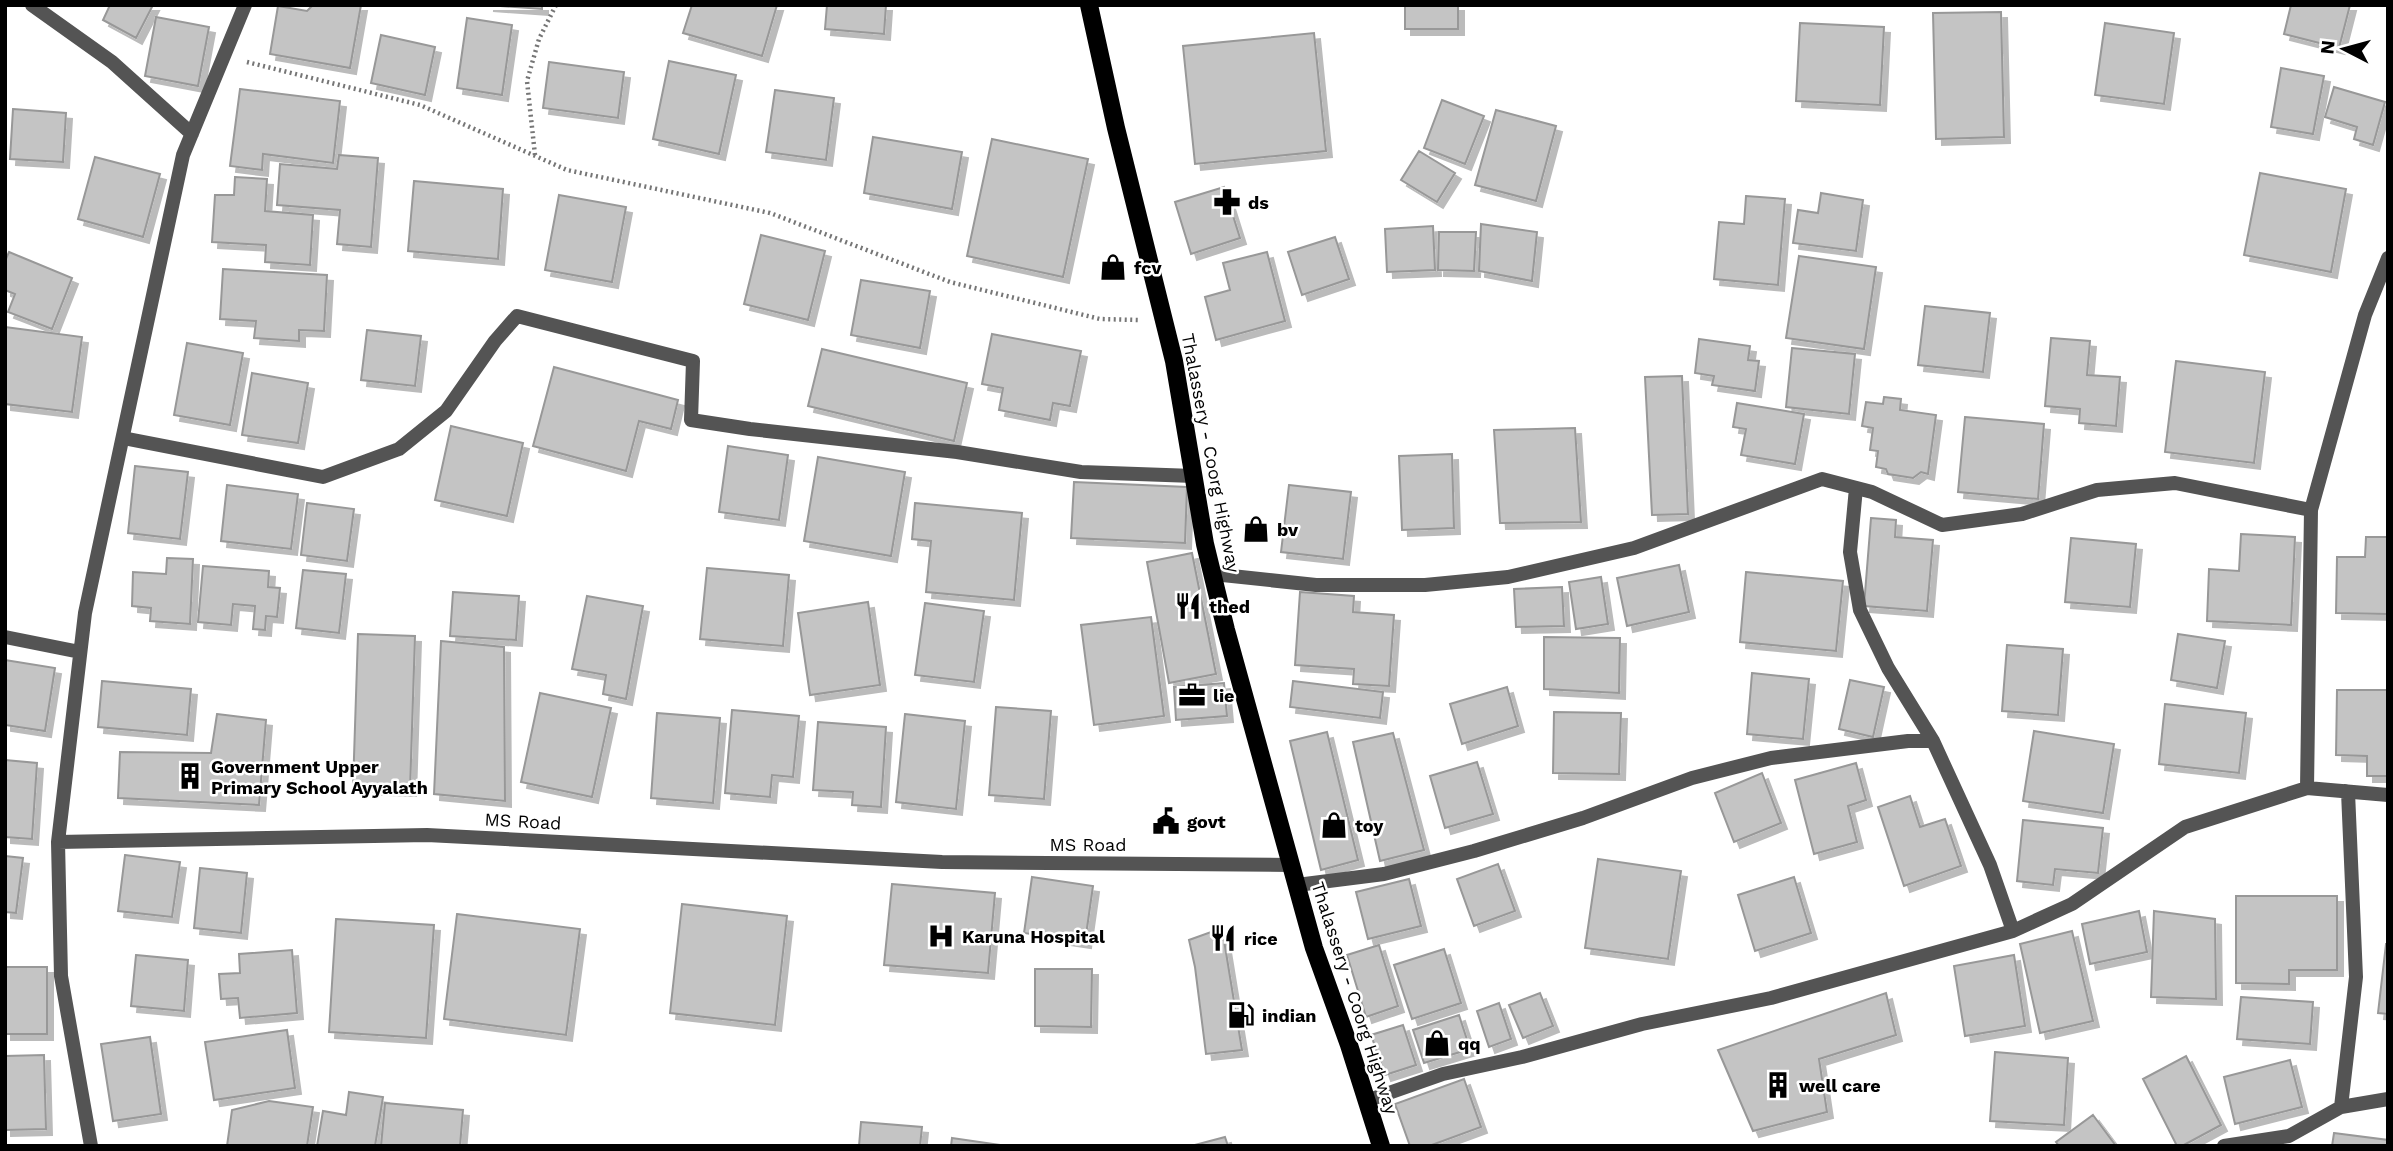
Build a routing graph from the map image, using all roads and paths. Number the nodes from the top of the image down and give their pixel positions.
1 (32, 5) edge
2 (245, 5) edge
3 (556, 5) edge
4 (1088, 5) edge
5 (224, 57) junction
6 (192, 134) junction
7 (535, 156) junction
8 (2388, 258) edge
9 (1164, 321) junction
10 (123, 438) junction
11 (1194, 476) junction
12 (1856, 488) junction
13 (2311, 510) junction
14 (1213, 574) junction
15 (5, 637) edge
16 (80, 652) junction
17 (1933, 741) junction
18 (2307, 788) junction
19 (2345, 791) junction
20 (2388, 795) edge
21 (58, 842) junction
22 (1291, 865) junction
23 (1297, 885) junction
24 (2012, 931) junction
25 (2388, 1099) edge
26 (1366, 1101) junction
27 (2341, 1107) junction
28 (2291, 1141) edge
29 (91, 1146) edge
30 (1381, 1146) edge
31 (2224, 1146) edge

1 - 6 street
2 - 5 street
3 - 7 path
4 - 9 main road, Thalassery - Coorg Highway
5 - 6 street
5 - 7 path
6 - 10 street
7 - 9 path
8 - 13 street
9 - 11 main road, Thalassery - Coorg Highway
10 - 11 street
10 - 16 street
11 - 14 main road, Thalassery - Coorg Highway
12 - 13 street
12 - 14 street
12 - 17 street
13 - 18 street
14 - 22 main road, Thalassery - Coorg Highway
15 - 16 street
16 - 21 street
17 - 23 street
17 - 24 street
18 - 19 street
18 - 24 street
19 - 20 street
19 - 27 street
21 - 22 street, MS Road
21 - 29 street
22 - 23 main road, Thalassery - Coorg Highway
23 - 26 main road, Thalassery - Coorg Highway
24 - 26 street
25 - 27 street
26 - 30 main road, Thalassery - Coorg Highway
27 - 28 street
28 - 31 street

